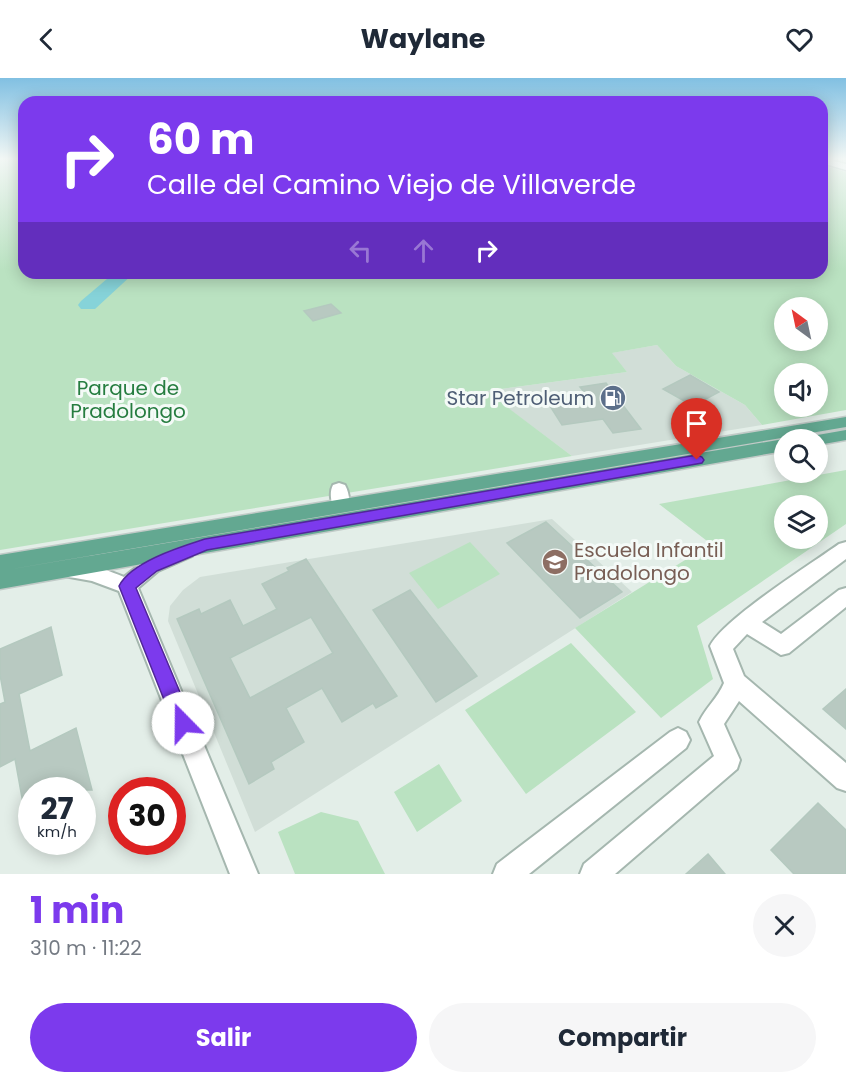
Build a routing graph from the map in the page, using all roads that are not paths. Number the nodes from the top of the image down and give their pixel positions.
1 (846, 422) edge
2 (846, 435) edge
3 (828, 438) edge
4 (774, 447) edge
5 (205, 545) joint
6 (846, 549) edge
7 (0, 563) edge
8 (129, 566) junction
9 (62, 570) junction
10 (0, 580) edge
11 (846, 596) edge
12 (746, 622) junction
13 (735, 683) junction
14 (678, 740) dead end
15 (846, 779) edge
16 (244, 874) edge
17 (507, 874) edge
18 (594, 874) edge

1 - 8 main road
2 - 3 main road
4 - 5 main road
5 - 8 street
6 - 12 street
7 - 8 main road
8 - 9 main road
8 - 9 street
8 - 16 street
9 - 10 main road
11 - 12 street
12 - 13 street
13 - 15 street
13 - 18 street
14 - 17 street

